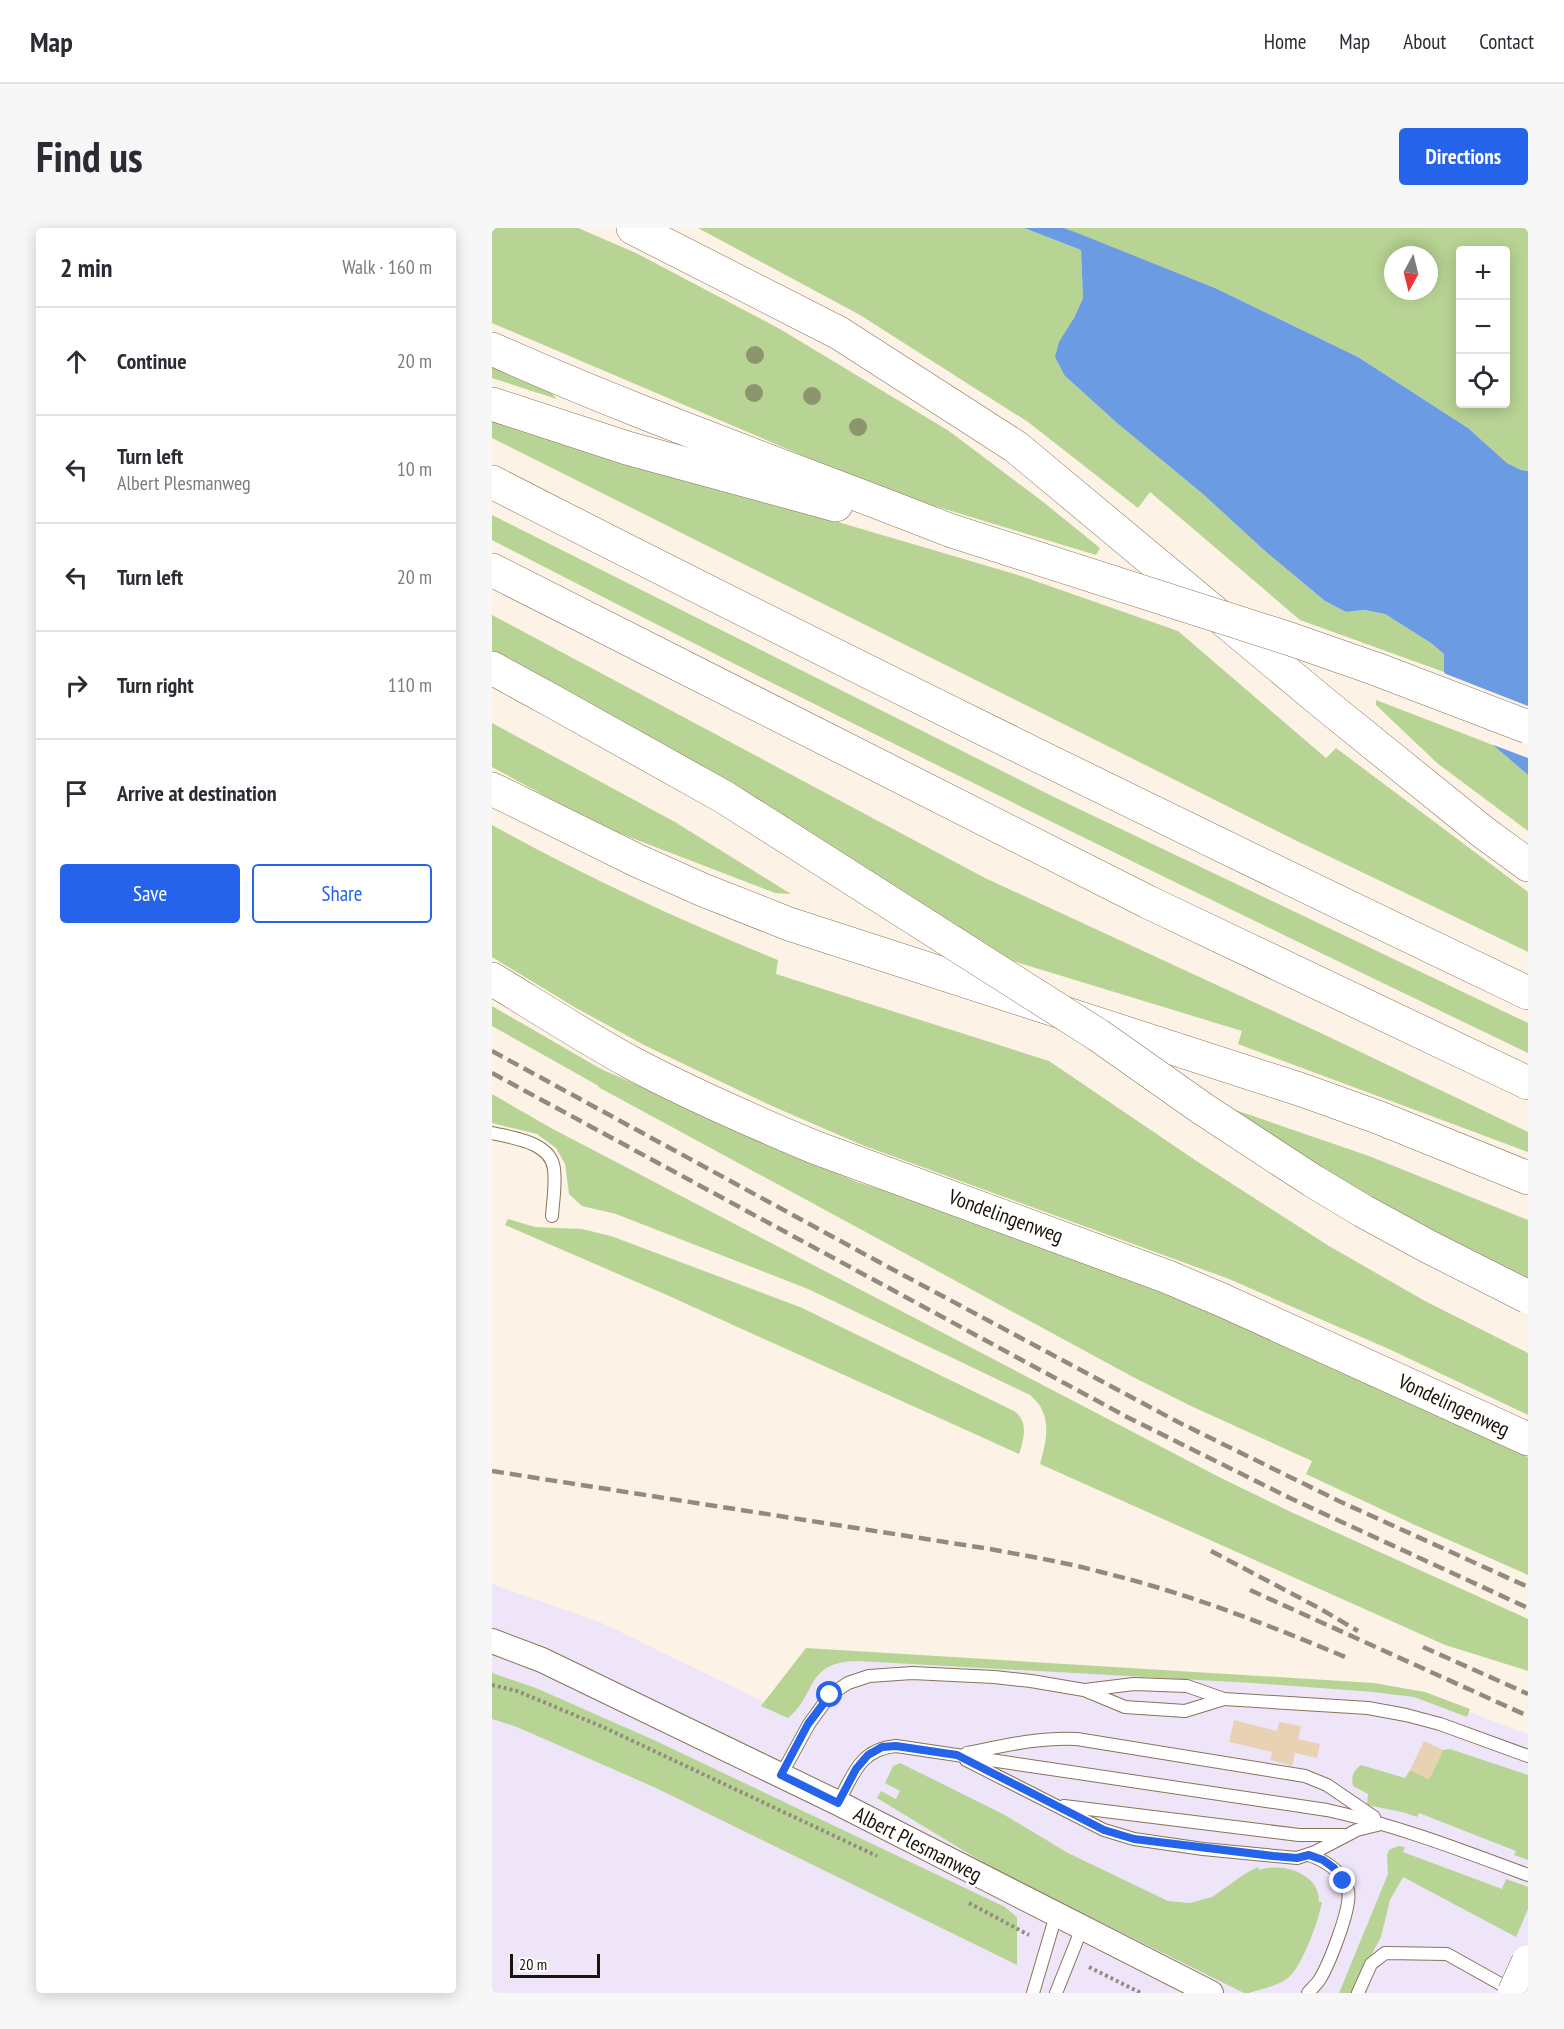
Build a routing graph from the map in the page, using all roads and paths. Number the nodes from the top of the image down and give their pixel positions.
1 (633, 228) edge
2 (492, 349) edge
3 (492, 404) edge
4 (492, 482) edge
5 (949, 530) junction
6 (492, 570) edge
7 (492, 668) edge
8 (1528, 727) edge
9 (492, 789) edge
10 (1528, 865) edge
11 (492, 979) edge
12 (1528, 993) edge
13 (1528, 1083) edge
14 (492, 1133) edge
15 (1528, 1178) edge
16 (552, 1216) dead end
17 (1528, 1297) edge
18 (1528, 1439) edge
19 (492, 1641) edge
20 (492, 1684) edge
21 (1084, 1690) junction
22 (1224, 1699) junction
23 (957, 1755) junction
24 (1528, 1756) edge
25 (781, 1775) junction
26 (838, 1803) junction
27 (1053, 1805) junction
28 (1383, 1823) junction
29 (1347, 1835) junction
30 (1309, 1855) junction
31 (878, 1857) dead end
32 (1528, 1875) edge
33 (962, 1899) dead end
34 (1056, 1915) junction
35 (1082, 1928) junction
36 (1046, 1945) junction
37 (1070, 1957) junction
38 (1528, 1962) edge
39 (1033, 1993) edge
40 (1056, 1993) edge
41 (1141, 1993) edge
42 (1211, 1993) edge
43 (1308, 1993) edge
44 (1358, 1993) edge
45 (1515, 1993) edge

1 - 10 main road
2 - 5 main road
3 - 5 main road
4 - 12 main road
5 - 8 main road, bridge
6 - 13 main road
7 - 17 main road, bridge
9 - 15 main road
11 - 18 main road, Vondelingenweg
14 - 16 lane
19 - 25 street, Albert Plesmanweg
20 - 31 path, Albert Plesmanweg
21 - 22 lane
21 - 22 lane
21 - 25 lane
22 - 24 lane
23 - 26 lane
23 - 27 lane
23 - 28 lane
23 - 28 lane
25 - 26 street, Albert Plesmanweg
26 - 34 street, Albert Plesmanweg
27 - 29 lane
27 - 30 lane
28 - 29 lane
28 - 32 lane
29 - 30 lane
30 - 43 lane
33 - 36 path
34 - 35 street, Albert Plesmanweg
34 - 36 lane
35 - 37 lane
35 - 42 street, Albert Plesmanweg
36 - 39 lane
37 - 40 lane
37 - 41 path
38 - 45 main road, bridge
44 - 45 lane

